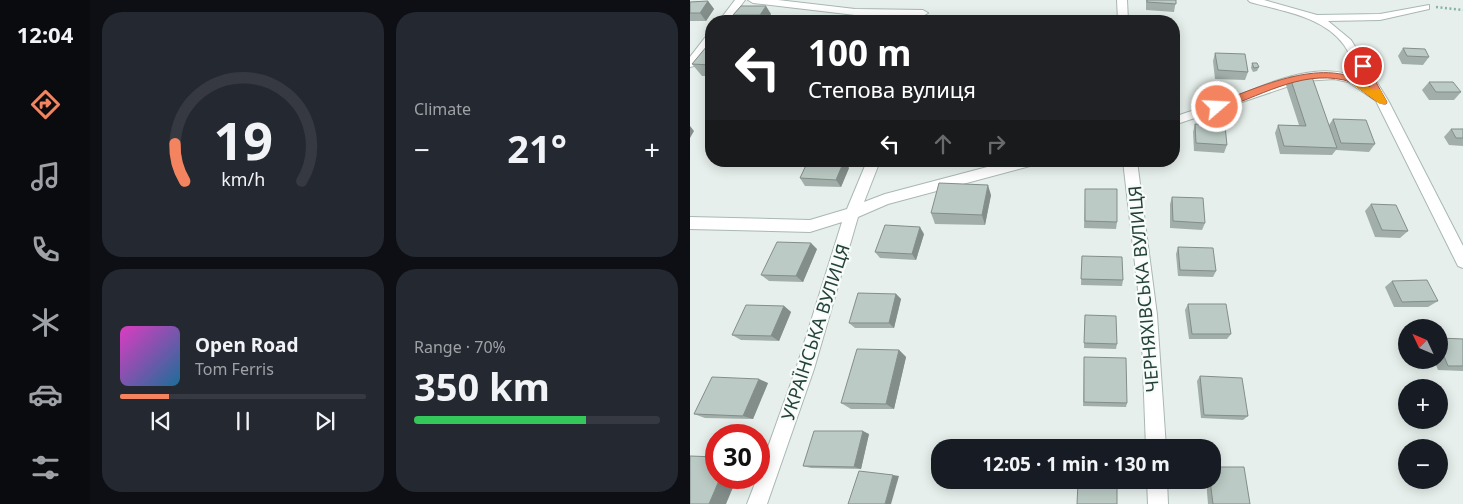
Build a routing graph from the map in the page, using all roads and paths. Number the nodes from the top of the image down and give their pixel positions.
1 (740, 0) edge
2 (753, 0) edge
3 (928, 0) edge
4 (1122, 0) edge
5 (1253, 0) edge
6 (1426, 7) joint
7 (1463, 10) edge
8 (729, 15) edge
9 (895, 15) edge
10 (923, 15) edge
11 (1122, 15) edge
12 (1313, 17) junction
13 (705, 45) edge
14 (690, 64) edge
15 (1383, 102) junction
16 (1180, 119) edge
17 (871, 167) edge
18 (1007, 167) edge
19 (1131, 167) edge
20 (852, 213) junction
21 (690, 223) edge
22 (1463, 261) edge
23 (1156, 439) edge
24 (1157, 489) edge
25 (756, 504) edge
26 (1158, 504) edge

1 - 8 street
2 - 9 street
3 - 10 street
4 - 11 street
5 - 12 street
6 - 7 path
6 - 12 street
12 - 15 street
13 - 14 street
15 - 16 street
15 - 22 street
17 - 20 street, УКРАЇНСЬКА ВУЛИЦЯ
18 - 20 street
19 - 23 street, ЧЕРНЯХІВСЬКА ВУЛИЦЯ
20 - 21 street
20 - 25 street, УКРАЇНСЬКА ВУЛИЦЯ
24 - 26 street

